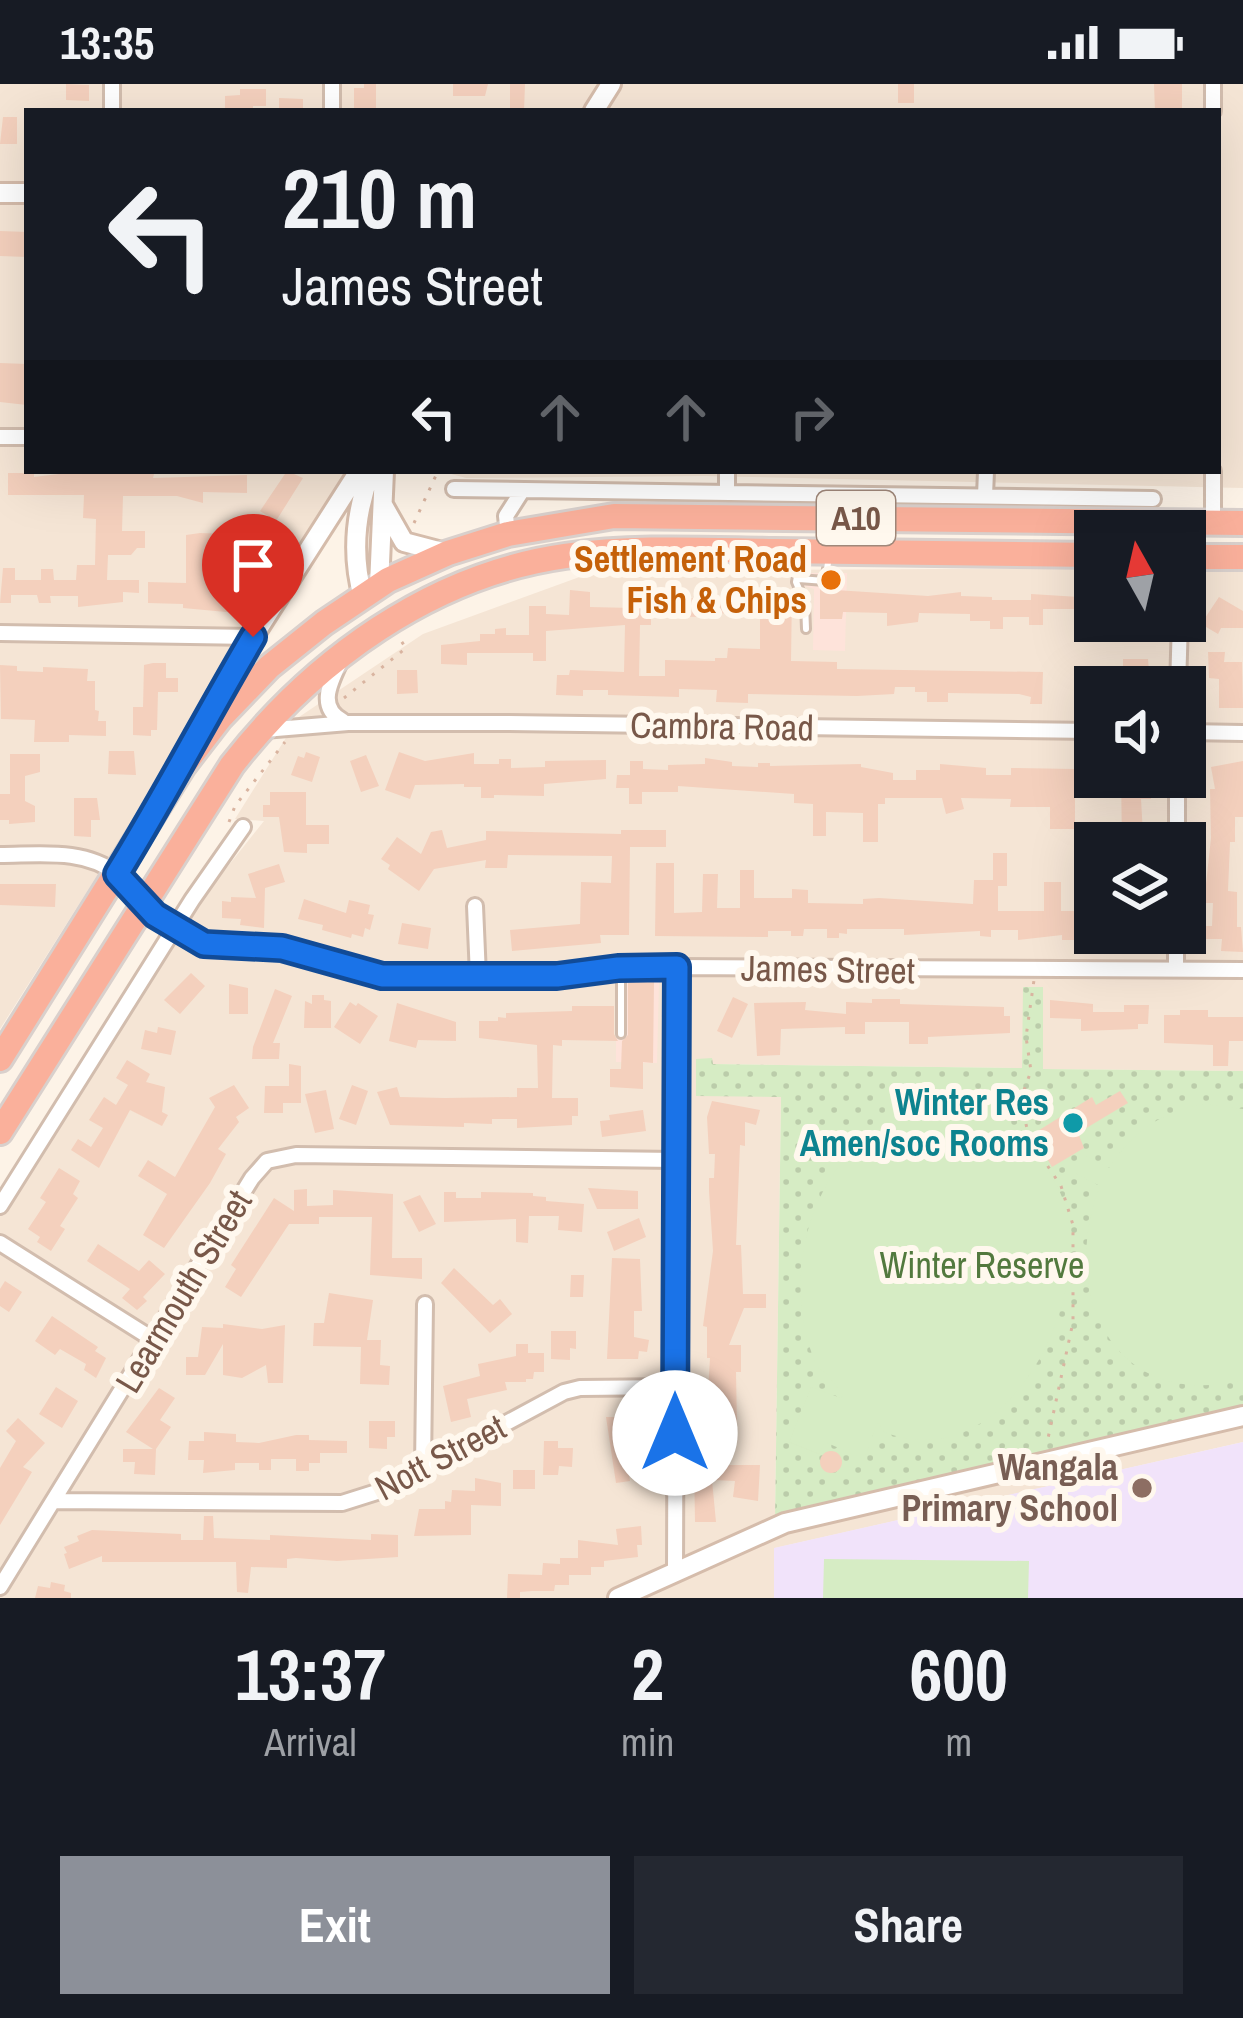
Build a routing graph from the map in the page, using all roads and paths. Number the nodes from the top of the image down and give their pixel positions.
1 (357, 474) edge
2 (370, 474) edge
3 (384, 474) edge
4 (727, 474) edge
5 (986, 474) edge
6 (1213, 474) edge
7 (454, 489) dead end
8 (522, 491) junction
9 (727, 493) junction
10 (986, 496) junction
11 (1124, 499) junction
12 (382, 500) junction
13 (1149, 510) edge
14 (1149, 510) edge
15 (1074, 518) edge
16 (1206, 522) edge
17 (1213, 523) junction
18 (1243, 523) edge
19 (508, 533) junction
20 (448, 553) junction
21 (1074, 555) edge
22 (1206, 557) edge
23 (1212, 557) junction
24 (1243, 557) edge
25 (548, 559) junction
26 (796, 564) junction
27 (371, 591) junction
28 (806, 629) dead end
29 (375, 630) junction
30 (0, 633) edge
31 (253, 637) junction
32 (345, 652) junction
33 (348, 723) junction
34 (259, 731) junction
35 (1074, 731) edge
36 (1206, 733) edge
37 (1243, 734) edge
38 (183, 766) junction
39 (242, 827) dead end
40 (0, 855) edge
41 (117, 874) junction
42 (143, 903) junction
43 (475, 906) dead end
44 (175, 928) junction
45 (1176, 954) edge
46 (677, 967) junction
47 (621, 968) junction
48 (1176, 968) junction
49 (1243, 970) edge
50 (1034, 971) junction
51 (478, 976) junction
52 (621, 1034) dead end
53 (0, 1059) edge
54 (1024, 1090) dead end
55 (1026, 1124) dead end
56 (0, 1132) edge
57 (675, 1160) junction
58 (0, 1206) edge
59 (0, 1243) edge
60 (425, 1304) dead end
61 (154, 1340) junction
62 (675, 1387) junction
63 (1243, 1416) edge
64 (1048, 1462) junction
65 (423, 1468) junction
66 (56, 1501) junction
67 (675, 1571) junction
68 (0, 1587) edge
69 (617, 1598) edge

1 - 31 street
2 - 27 street
3 - 12 street
4 - 9 street
5 - 10 street
6 - 17 street
7 - 8 street
8 - 9 street
8 - 19 street
9 - 10 street
10 - 11 street
11 - 13 street
11 - 14 street
12 - 20 street
12 - 27 street
15 - 19 highway, A10
16 - 17 highway, A10
17 - 18 highway, A10
17 - 23 highway
19 - 20 highway, A10
19 - 25 highway
20 - 27 highway, A10
21 - 26 highway, A10
22 - 23 highway
23 - 24 highway
25 - 26 highway, A10
25 - 29 highway, A10
26 - 28 lane
27 - 29 highway
27 - 38 highway, A10
29 - 32 highway, A10
30 - 31 street
31 - 38 street
32 - 33 street
32 - 34 highway, A10
33 - 34 street, Cambra Road
33 - 35 street, Cambra Road
34 - 42 highway, A10
36 - 37 street
38 - 41 highway, A10
39 - 44 street
40 - 41 street
41 - 42 highway
41 - 53 highway, A10
42 - 44 street, James Street
42 - 56 highway, A10
43 - 51 street
44 - 51 street, James Street
44 - 58 street
45 - 48 street
46 - 47 street, James Street
46 - 50 street, James Street
46 - 57 street
47 - 51 street, James Street
47 - 52 lane
48 - 49 street, James Street
48 - 50 street, James Street
50 - 54 path
55 - 64 path
57 - 61 street, Learmouth Street
57 - 62 street
59 - 61 street
60 - 65 street
61 - 66 street, Learmouth Street
62 - 65 street, Nott Street
62 - 67 street
63 - 64 street
64 - 67 street
65 - 66 street, Nott Street
66 - 68 street, Learmouth Street
67 - 69 street

